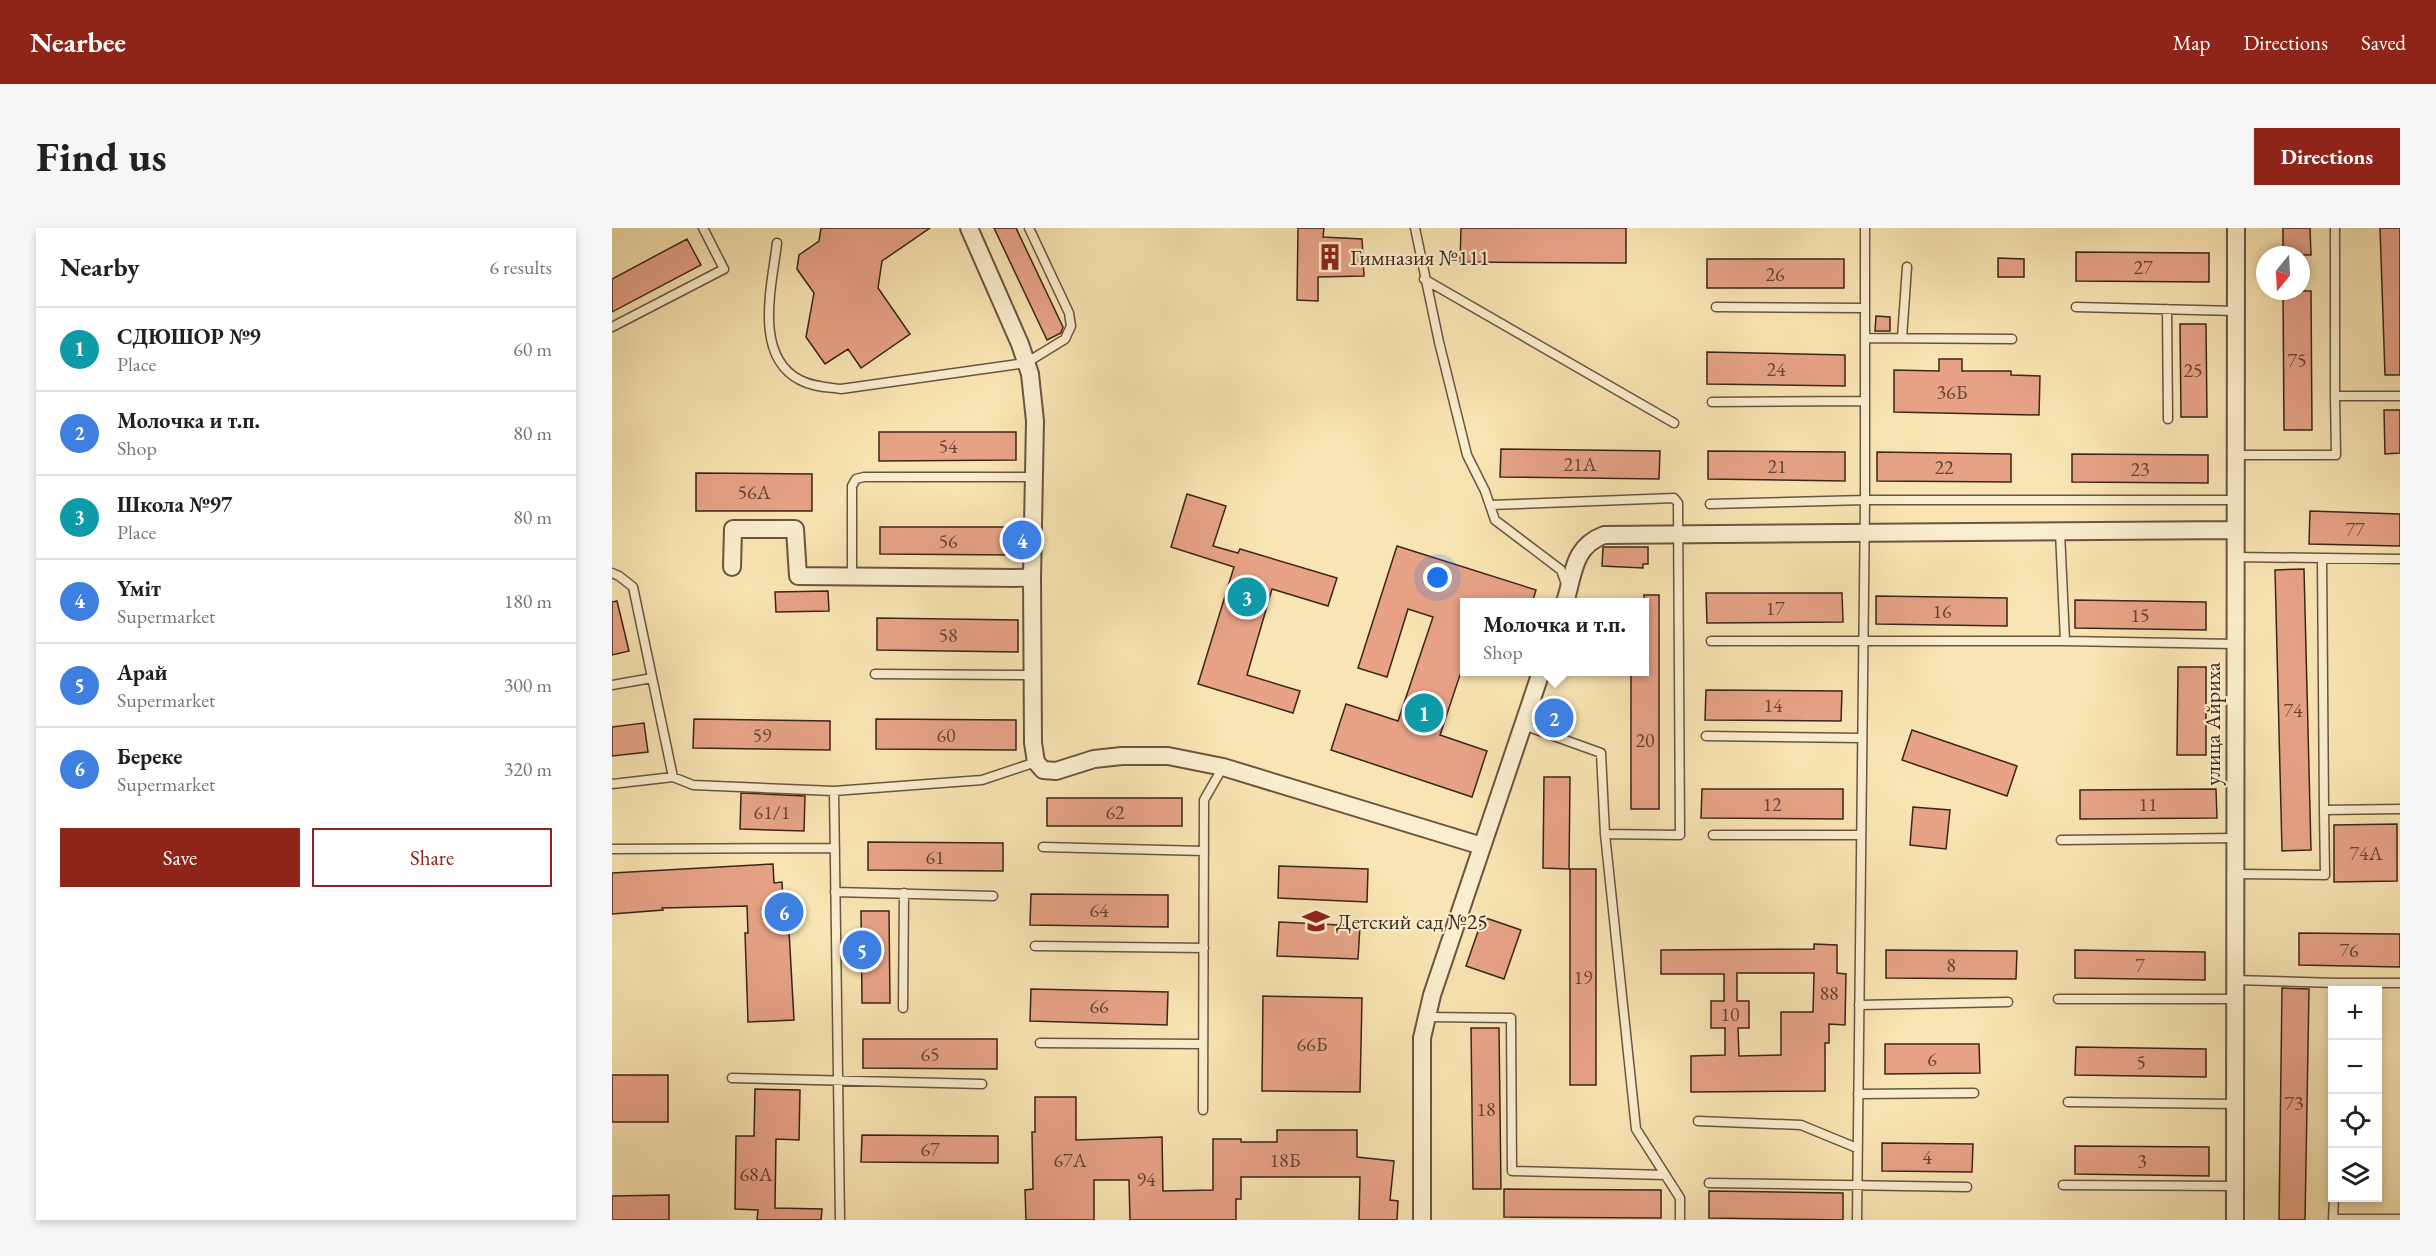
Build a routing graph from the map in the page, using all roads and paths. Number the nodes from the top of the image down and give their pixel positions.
1 (703, 228) edge
2 (969, 228) edge
3 (1029, 228) edge
4 (1415, 228) edge
5 (1865, 228) edge
6 (2236, 228) edge
7 (2335, 228) edge
8 (777, 243) dead end
9 (1907, 267) dead end
10 (1424, 279) junction
11 (1716, 307) dead end
12 (2076, 307) dead end
13 (1865, 308) junction
14 (2168, 309) junction
15 (2236, 311) junction
16 (612, 327) edge
17 (1865, 338) junction
18 (1902, 338) junction
19 (2012, 339) dead end
20 (1026, 363) junction
21 (2335, 396) junction
22 (2400, 396) edge
23 (1865, 401) junction
24 (1712, 402) dead end
25 (2168, 419) dead end
26 (1674, 423) dead end
27 (2235, 455) junction
28 (1034, 477) junction
29 (1865, 500) junction
30 (2235, 500) junction
31 (1710, 504) dead end
32 (1490, 505) junction
33 (2235, 530) junction
34 (2060, 532) junction
35 (1679, 534) junction
36 (1864, 534) junction
37 (2235, 557) junction
38 (2322, 558) junction
39 (2400, 559) edge
40 (732, 567) dead end
41 (612, 573) edge
42 (852, 576) junction
43 (1032, 578) junction
44 (1567, 597) edge
45 (1711, 641) dead end
46 (2065, 641) junction
47 (1863, 643) junction
48 (2235, 644) junction
49 (875, 674) dead end
50 (1033, 675) junction
51 (1540, 676) edge
52 (652, 678) junction
53 (612, 685) edge
54 (1523, 725) junction
55 (1706, 736) dead end
56 (1862, 738) junction
57 (1036, 762) junction
58 (1222, 767) junction
59 (673, 777) junction
60 (612, 784) edge
61 (834, 791) junction
62 (2400, 809) edge
63 (2324, 810) junction
64 (1605, 834) junction
65 (1713, 835) dead end
66 (1861, 835) junction
67 (2235, 838) junction
68 (2061, 840) dead end
69 (1482, 846) junction
70 (1043, 847) dead end
71 (835, 848) junction
72 (612, 849) edge
73 (1204, 851) junction
74 (2234, 874) junction
75 (835, 891) junction
76 (904, 893) junction
77 (993, 896) dead end
78 (1035, 946) dead end
79 (1204, 948) junction
80 (2235, 980) junction
81 (2400, 983) edge
82 (2328, 986) edge
83 (2352, 986) edge
84 (2058, 999) dead end
85 (2234, 999) junction
86 (2008, 1002) dead end
87 (1859, 1005) junction
88 (903, 1008) dead end
89 (1427, 1017) junction
90 (1040, 1043) dead end
91 (1203, 1044) junction
92 (732, 1078) dead end
93 (838, 1081) junction
94 (982, 1084) dead end
95 (1974, 1093) dead end
96 (1858, 1094) junction
97 (2068, 1102) dead end
98 (2235, 1104) junction
99 (1203, 1110) dead end
100 (1698, 1121) dead end
101 (1857, 1148) junction
102 (1665, 1175) junction
103 (1708, 1183) dead end
104 (2062, 1185) dead end
105 (1857, 1186) junction
106 (2235, 1186) junction
107 (1967, 1187) dead end
108 (2334, 1202) edge
109 (2400, 1218) edge
110 (840, 1220) edge
111 (1422, 1220) edge
112 (1680, 1220) edge
113 (1857, 1220) edge
114 (2235, 1220) edge
115 (2333, 1220) edge

1 - 16 lane
2 - 20 street
3 - 20 lane
4 - 10 lane
5 - 13 lane
6 - 15 street, улица Айриха
7 - 21 lane
8 - 20 lane
9 - 18 lane
10 - 26 lane
10 - 32 lane
11 - 13 lane
12 - 14 lane
13 - 17 lane
14 - 15 lane
14 - 25 lane
15 - 27 street, улица Айриха
17 - 18 lane
17 - 23 lane
18 - 19 lane
20 - 28 street
21 - 22 lane
21 - 27 lane
23 - 24 lane
23 - 29 lane
27 - 30 street, улица Айриха
28 - 42 lane
28 - 43 street
29 - 30 lane
29 - 31 lane
29 - 36 lane
30 - 33 street, улица Айриха
32 - 35 lane
32 - 44 lane
33 - 34 street
33 - 37 street, улица Айриха
34 - 36 street
34 - 46 lane
35 - 36 street
35 - 44 street
35 - 64 lane
36 - 47 lane
37 - 38 lane
37 - 48 street, улица Айриха
38 - 39 lane
38 - 63 lane
40 - 42 street
41 - 52 lane
42 - 43 street
43 - 50 street
45 - 47 lane
46 - 47 lane
46 - 48 lane
47 - 56 lane
48 - 67 street, улица Айриха
49 - 50 lane
50 - 57 street
51 - 54 street
52 - 53 lane
52 - 59 lane
54 - 64 lane
54 - 69 street
55 - 56 lane
56 - 66 lane
57 - 58 street
57 - 61 lane
58 - 69 street
58 - 73 lane
59 - 60 lane
59 - 61 lane
61 - 71 lane
62 - 63 lane
63 - 74 lane
64 - 102 lane
65 - 66 lane
66 - 87 lane
67 - 68 lane
67 - 74 street, улица Айриха
69 - 89 street
70 - 73 lane
71 - 72 lane
71 - 75 lane
73 - 79 lane
74 - 80 street, улица Айриха
75 - 76 lane
75 - 93 lane
76 - 77 lane
76 - 88 lane
78 - 79 lane
79 - 91 lane
80 - 82 lane
80 - 85 street, улица Айриха
81 - 83 lane
84 - 85 lane
85 - 98 street, улица Айриха
86 - 87 lane
87 - 96 lane
89 - 102 lane
89 - 111 street
90 - 91 lane
91 - 99 lane
92 - 93 lane
93 - 94 lane
93 - 110 lane
95 - 96 lane
96 - 101 lane
97 - 98 lane
98 - 106 street, улица Айриха
100 - 101 lane
101 - 105 lane
102 - 112 lane
103 - 105 lane
104 - 106 lane
105 - 107 lane
105 - 113 lane
106 - 114 street, улица Айриха
108 - 115 lane
109 - 115 lane

